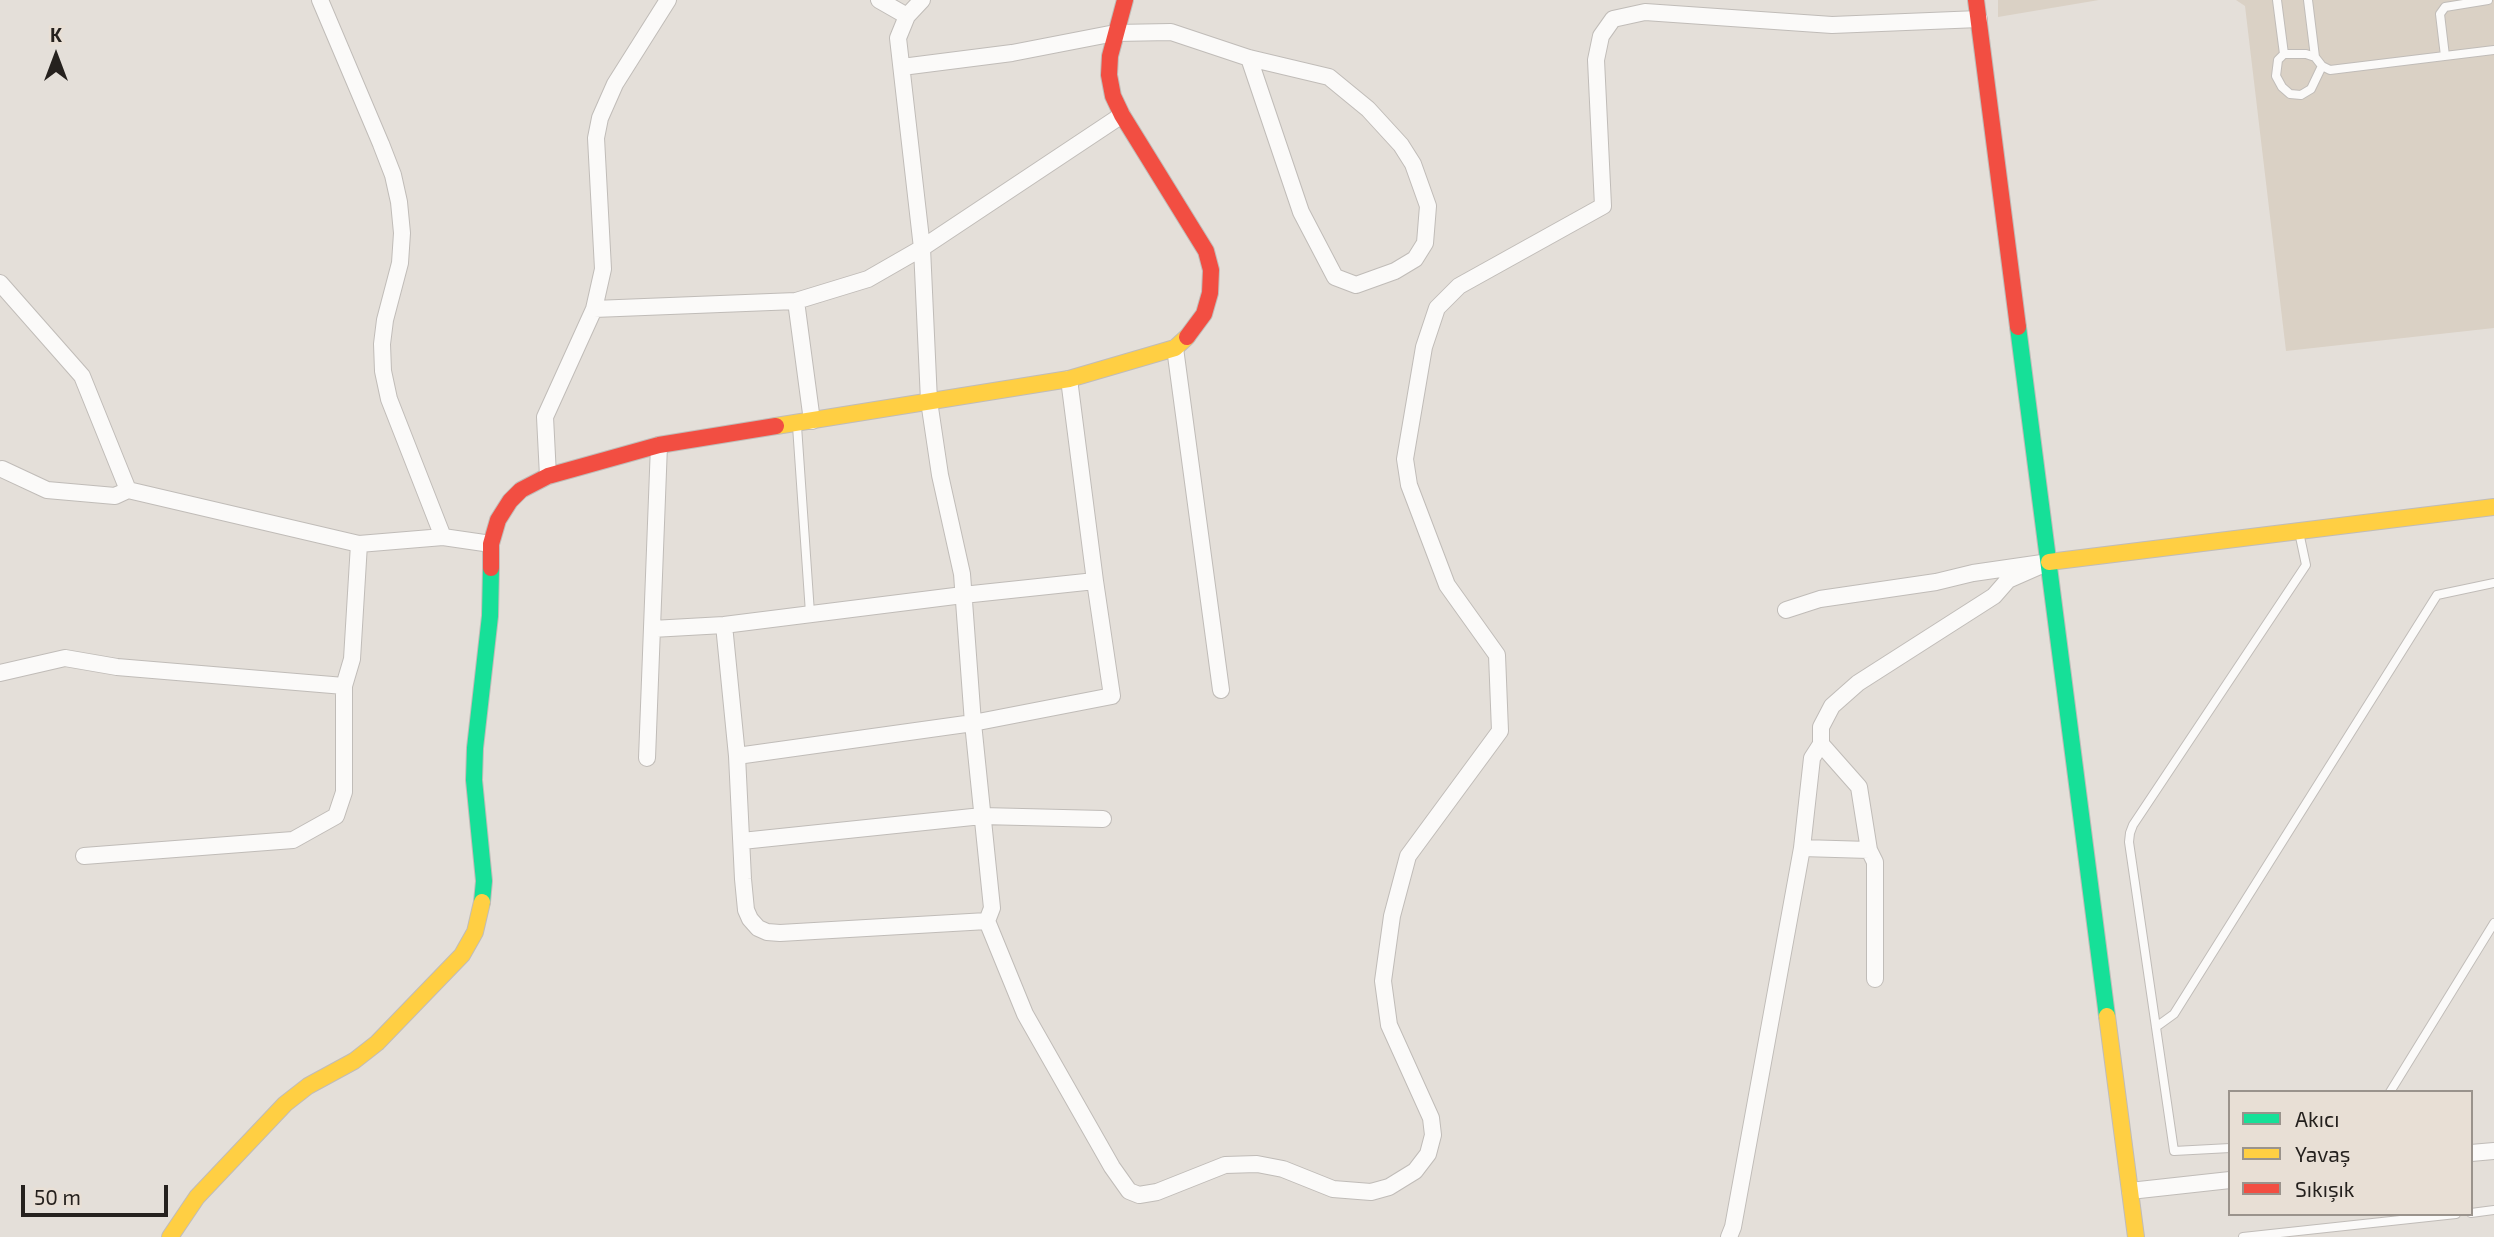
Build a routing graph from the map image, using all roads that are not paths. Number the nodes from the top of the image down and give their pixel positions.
1 (320, 0) edge
2 (668, 0) edge
3 (879, 0) edge
4 (922, 0) edge
5 (1125, 0) edge
6 (1976, 0) edge
7 (2277, 0) edge
8 (2308, 0) edge
9 (2488, 0) edge
10 (907, 16) junction
11 (1979, 19) junction
12 (1115, 33) junction
13 (2494, 50) edge
14 (2284, 54) junction
15 (2445, 56) junction
16 (2315, 57) junction
17 (1249, 58) junction
18 (2322, 66) junction
19 (902, 67) junction
20 (1122, 116) junction
21 (922, 248) junction
22 (0, 283) edge
23 (796, 301) junction
24 (594, 309) junction
25 (1175, 348) junction
26 (1069, 379) junction
27 (929, 401) junction
28 (805, 422) junction
29 (659, 445) junction
30 (2, 469) edge
31 (548, 476) junction
32 (128, 490) junction
33 (2494, 506) edge
34 (2299, 531) junction
35 (443, 537) junction
36 (359, 544) junction
37 (491, 544) junction
38 (2049, 562) junction
39 (1095, 581) junction
40 (2494, 583) edge
41 (963, 595) junction
42 (1786, 610) dead end
43 (810, 613) junction
44 (724, 625) junction
45 (652, 629) junction
46 (0, 673) edge
47 (344, 686) junction
48 (1221, 690) dead end
49 (973, 723) junction
50 (1821, 744) junction
51 (737, 756) junction
52 (647, 758) dead end
53 (982, 816) junction
54 (1103, 819) dead end
55 (742, 841) junction
56 (1802, 848) junction
57 (1869, 850) junction
58 (84, 856) dead end
59 (986, 921) junction
60 (2494, 923) edge
61 (1875, 979) dead end
62 (2156, 1027) junction
63 (2391, 1090) edge
64 (2228, 1149) edge
65 (2494, 1151) edge
66 (2473, 1153) edge
67 (2228, 1180) edge
68 (2130, 1191) junction
69 (2494, 1210) edge
70 (2473, 1213) edge
71 (2422, 1216) edge
72 (2389, 1218) edge
73 (170, 1237) edge
74 (1729, 1237) edge
75 (2136, 1237) edge
76 (2243, 1237) edge

1 - 35 street
2 - 24 street
3 - 10 street
4 - 10 street
5 - 12 street
6 - 11 street
7 - 14 lane
8 - 16 lane
9 - 15 lane
10 - 19 street
11 - 38 street
11 - 59 street
12 - 17 street
12 - 19 street
12 - 20 street
13 - 15 lane
14 - 16 lane
14 - 18 lane
15 - 18 lane
16 - 18 lane
17 - 17 street
19 - 21 street
20 - 21 street
20 - 25 street
21 - 23 street
21 - 27 street
22 - 32 street
23 - 24 street
23 - 28 street
24 - 31 street
25 - 26 street
25 - 48 street
26 - 27 street
26 - 39 street
27 - 28 street
27 - 41 street
28 - 29 street
28 - 43 lane
29 - 31 street
29 - 45 street
30 - 32 street
31 - 37 street
32 - 36 street
33 - 34 street
34 - 38 street
34 - 62 lane
35 - 36 street
35 - 37 street
36 - 47 street
37 - 73 street
38 - 42 street
38 - 50 street
38 - 68 street
39 - 41 street
39 - 49 street
40 - 62 lane
41 - 43 street
41 - 49 street
43 - 44 street
44 - 45 street
44 - 51 street
45 - 52 street
46 - 47 street
47 - 58 street
49 - 51 street
49 - 53 street
50 - 56 street
50 - 57 street
51 - 55 street
53 - 54 street
53 - 55 street
53 - 59 street
55 - 59 street
56 - 57 street
56 - 74 street
57 - 61 street
60 - 63 lane
62 - 64 lane
65 - 66 street
67 - 68 street
68 - 75 street
69 - 70 lane
71 - 72 lane
72 - 76 lane

